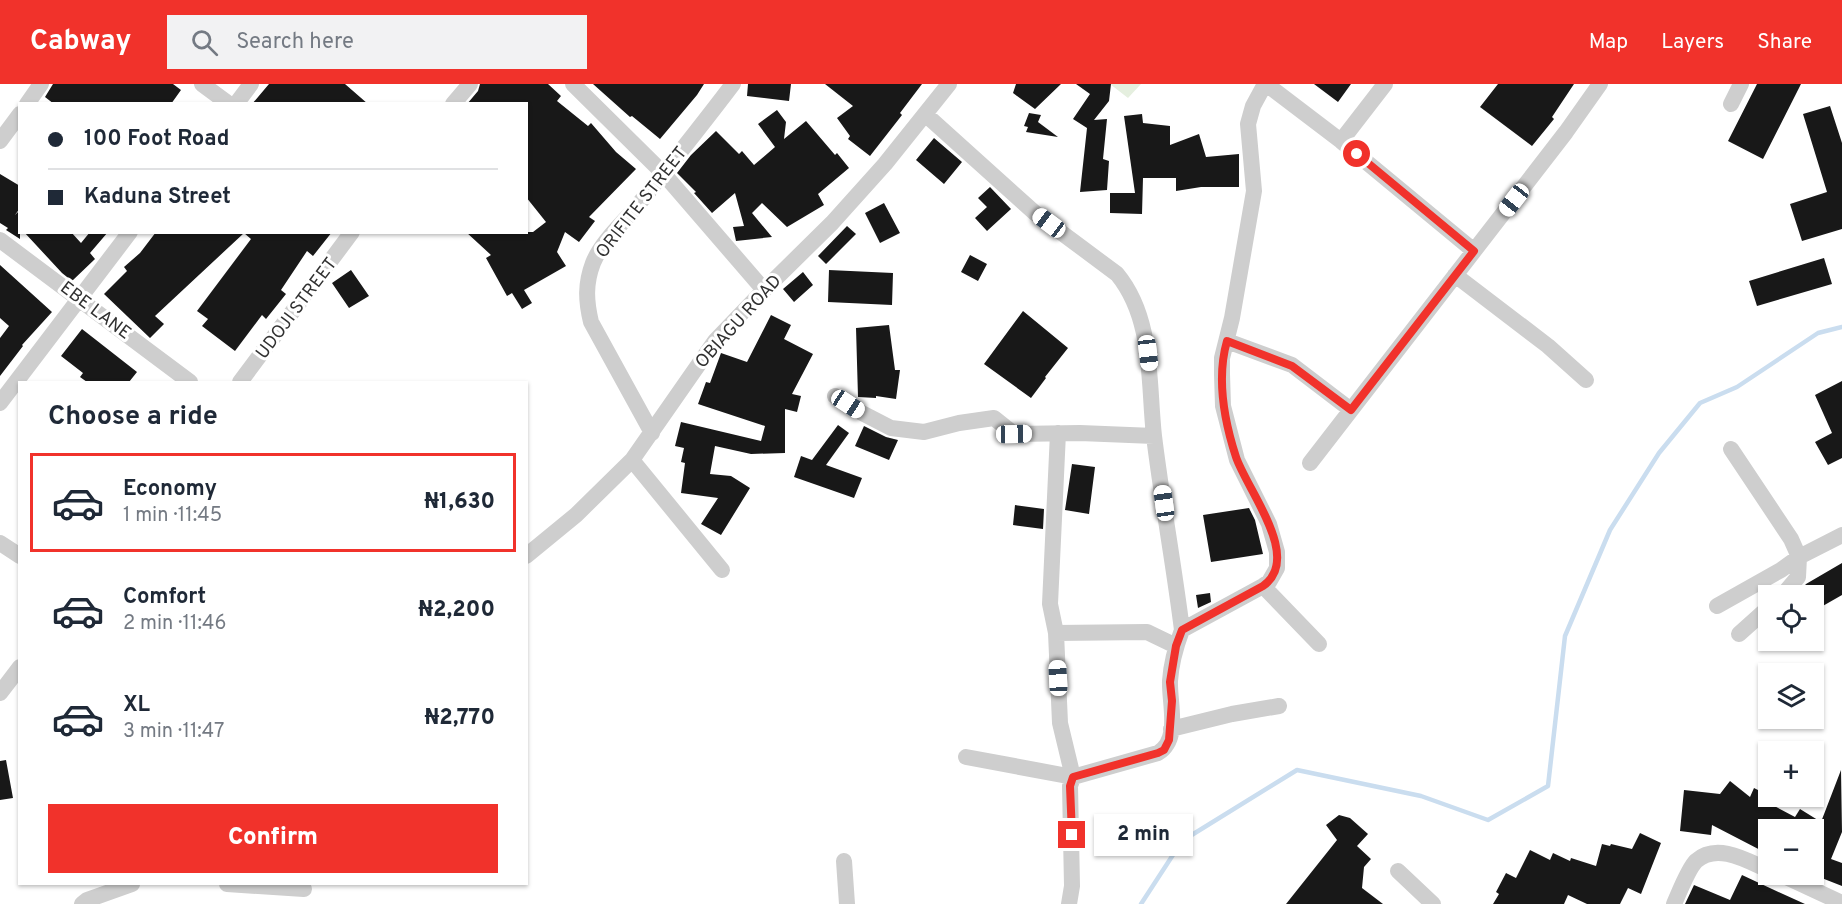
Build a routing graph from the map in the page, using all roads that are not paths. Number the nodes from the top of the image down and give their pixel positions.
1 (41, 84) edge
2 (202, 84) edge
3 (251, 84) edge
4 (470, 84) edge
5 (573, 84) edge
6 (733, 84) edge
7 (949, 84) edge
8 (1265, 84) edge
9 (1385, 84) edge
10 (1600, 84) edge
11 (1741, 84) edge
12 (28, 102) edge
13 (226, 102) edge
14 (238, 102) edge
15 (455, 102) edge
16 (1731, 104) dead end
17 (925, 114) junction
18 (18, 117) edge
19 (0, 141) edge
20 (1341, 141) junction
21 (663, 173) junction
22 (128, 234) edge
23 (351, 234) edge
24 (0, 240) edge
25 (1474, 251) junction
26 (1455, 275) junction
27 (764, 290) junction
28 (79, 297) junction
29 (1227, 341) junction
30 (1586, 380) dead end
31 (189, 381) edge
32 (241, 381) edge
33 (835, 396) dead end
34 (0, 403) edge
35 (1351, 410) junction
36 (652, 433) junction
37 (1058, 433) junction
38 (1154, 436) junction
39 (1731, 449) dead end
40 (632, 460) junction
41 (1310, 463) dead end
42 (1842, 536) edge
43 (0, 543) edge
44 (528, 554) edge
45 (18, 555) edge
46 (1799, 557) junction
47 (722, 570) dead end
48 (1791, 585) edge
49 (1263, 586) junction
50 (1717, 606) dead end
51 (1758, 617) edge
52 (1056, 633) junction
53 (1739, 634) dead end
54 (1179, 638) junction
55 (1319, 644) dead end
56 (18, 670) edge
57 (0, 693) edge
58 (1279, 706) dead end
59 (1171, 729) junction
60 (966, 757) dead end
61 (1073, 777) junction
62 (844, 861) dead end
63 (1758, 866) edge
64 (1398, 871) dead end
65 (129, 885) edge
66 (236, 885) edge
67 (1804, 885) edge
68 (303, 892) edge
69 (1842, 903) edge
70 (82, 904) edge
71 (847, 904) edge
72 (1069, 904) edge
73 (1433, 904) edge
74 (1674, 904) edge

1 - 12 street
2 - 13 street
3 - 14 street
4 - 15 street
5 - 21 street
6 - 21 street, ORIFITE STREET
7 - 17 street, OBIAGU ROAD
8 - 20 street
8 - 29 street
9 - 20 street
10 - 25 street
11 - 16 street
17 - 27 street, OBIAGU ROAD
17 - 38 street
18 - 19 street
20 - 25 street
21 - 27 street
21 - 36 street, ORIFITE STREET
22 - 28 street
23 - 32 street, UDOJI STREET
24 - 28 street, EBE LANE
25 - 26 street
26 - 30 street
26 - 35 street
27 - 36 street, OBIAGU ROAD
28 - 31 street, EBE LANE
28 - 34 street
29 - 35 street
29 - 49 street
33 - 37 street
35 - 41 street
36 - 40 street, OBIAGU ROAD
37 - 38 street
37 - 52 street
38 - 54 street
39 - 46 street
40 - 44 street, OBIAGU ROAD
40 - 47 street
42 - 46 street
43 - 45 street
46 - 48 street
46 - 50 street
49 - 54 street
49 - 55 street
51 - 53 street
52 - 54 street
52 - 61 street
54 - 59 street
56 - 57 street
58 - 59 street
59 - 61 street
60 - 61 street
61 - 72 street
62 - 71 street
63 - 74 street
64 - 73 street
65 - 70 street
66 - 68 street
67 - 69 street

